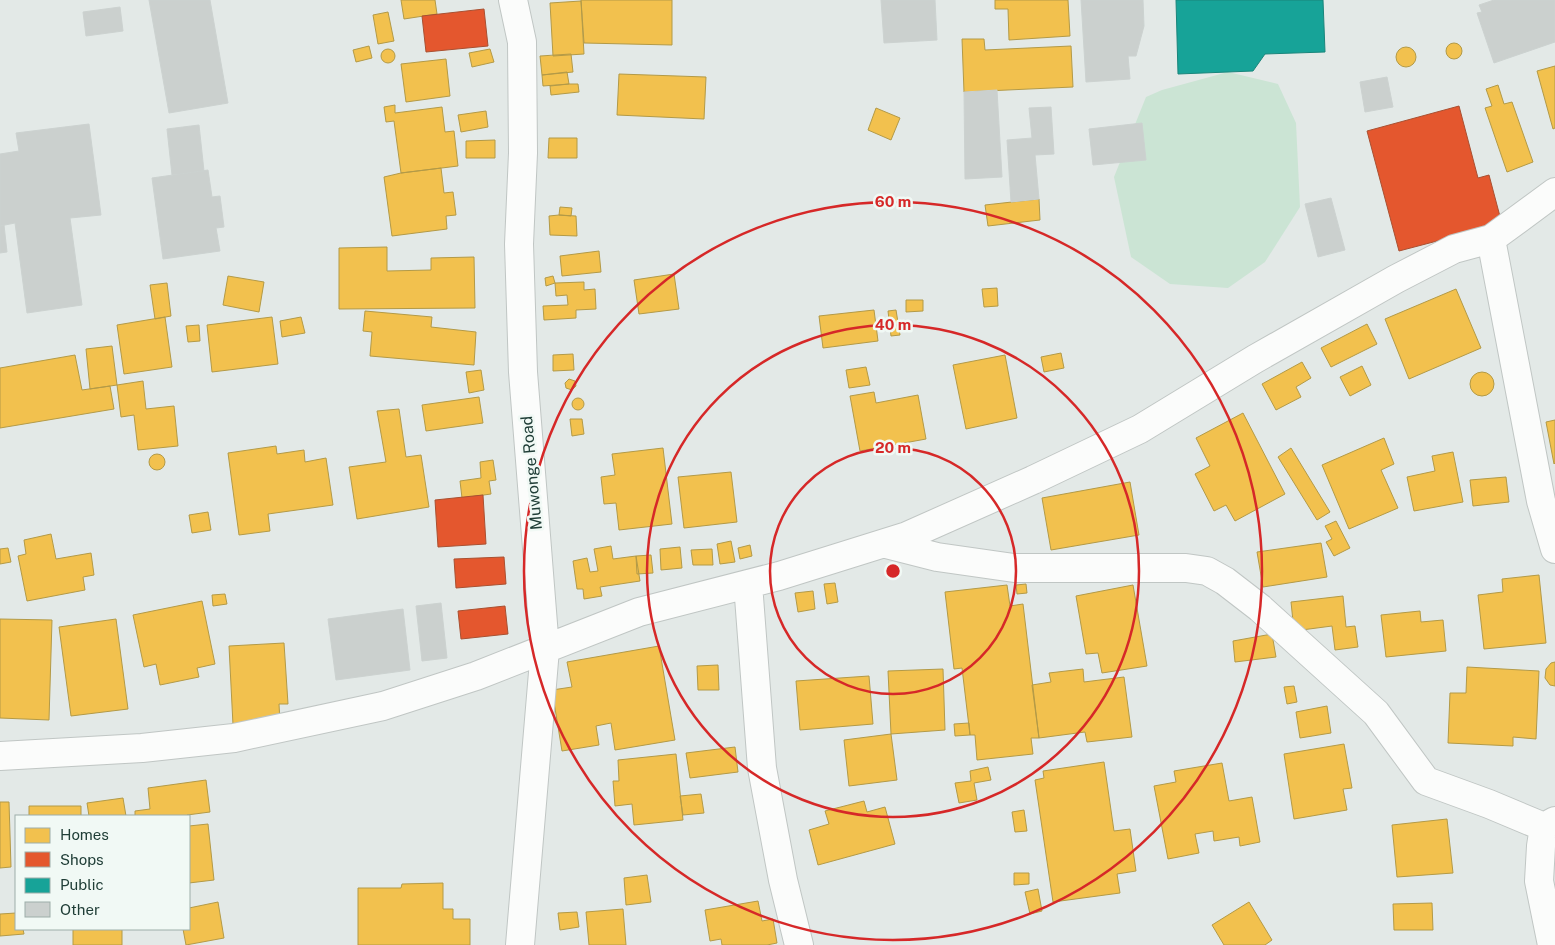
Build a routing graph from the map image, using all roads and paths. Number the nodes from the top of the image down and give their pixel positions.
1 (512, 0) edge
2 (1555, 192) edge
3 (1491, 239) junction
4 (886, 544) junction
5 (1555, 549) edge
6 (748, 584) junction
7 (545, 649) junction
8 (0, 756) edge
9 (1550, 824) edge
10 (520, 945) edge
11 (799, 945) edge
12 (1552, 945) edge

1 - 7 street, Muwonge Road
2 - 3 street
3 - 4 street
3 - 5 street
4 - 6 street
4 - 9 street
6 - 7 street
6 - 11 street
7 - 8 street
7 - 10 street, Muwonge Road
9 - 12 street

